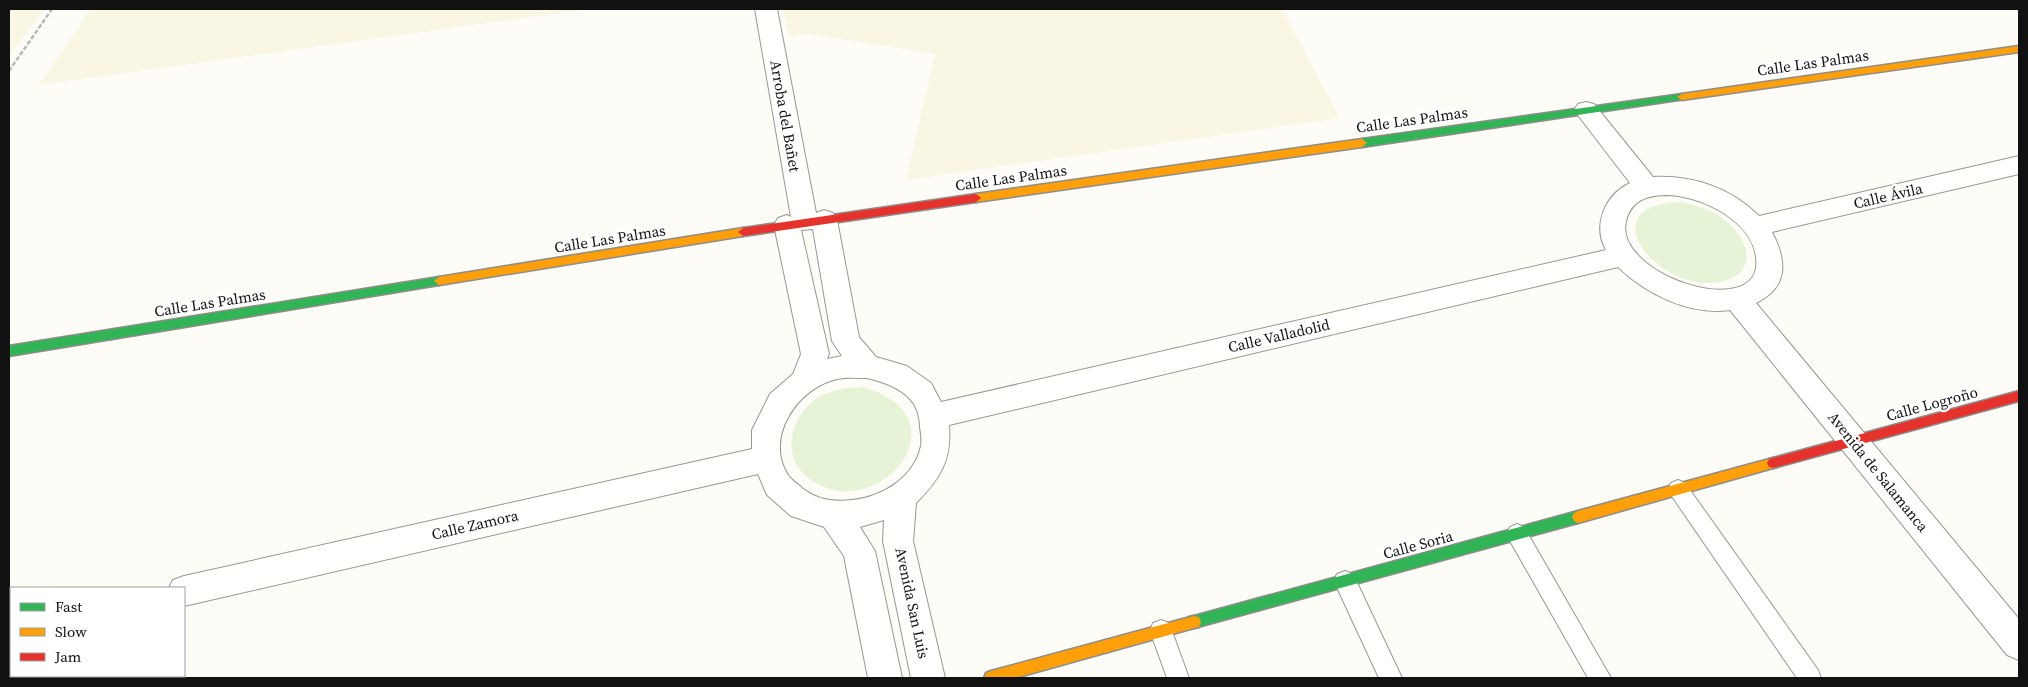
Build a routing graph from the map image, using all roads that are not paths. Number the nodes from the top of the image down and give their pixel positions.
1 (766, 9) edge
2 (2019, 49) edge
3 (1586, 110) junction
4 (2019, 165) edge
5 (1647, 187) junction
6 (805, 222) junction
7 (1756, 226) junction
8 (1623, 256) junction
9 (1738, 300) junction
10 (9, 351) edge
11 (867, 366) junction
12 (804, 381) junction
13 (2019, 396) edge
14 (934, 416) junction
15 (1853, 441) junction
16 (766, 459) junction
17 (1678, 489) junction
18 (902, 498) junction
19 (834, 516) junction
20 (1516, 534) junction
21 (1345, 581) junction
22 (185, 591) edge
23 (1161, 631) junction
24 (2019, 644) edge
25 (886, 678) edge
26 (928, 678) edge
27 (991, 678) edge
28 (1178, 678) edge
29 (1392, 678) edge
30 (1600, 678) edge
31 (1810, 678) edge

1 - 6 street, Arroba del Bañet
2 - 3 street, Calle Las Palmas
3 - 5 street
3 - 6 street, Calle Las Palmas
4 - 7 street, Calle Ávila
5 - 7 street
5 - 8 street
6 - 10 street, Calle Las Palmas
6 - 11 street
6 - 12 street
7 - 9 street
8 - 9 street
8 - 14 street, Calle Valladolid
9 - 15 street, Avenida de Salamanca
11 - 12 street
11 - 14 street
12 - 16 street
13 - 15 street, Calle Logroño
14 - 18 street
15 - 17 street, Calle Soria
15 - 24 street, Avenida de Salamanca
16 - 19 street
16 - 22 street, Calle Zamora
17 - 20 street, Calle Soria
17 - 31 lane
18 - 19 street
18 - 26 street, Avenida San Luis
19 - 25 street
20 - 21 street, Calle Soria
20 - 30 lane
21 - 23 street, Calle Soria
21 - 29 lane
23 - 27 street, Calle Soria
23 - 28 lane

